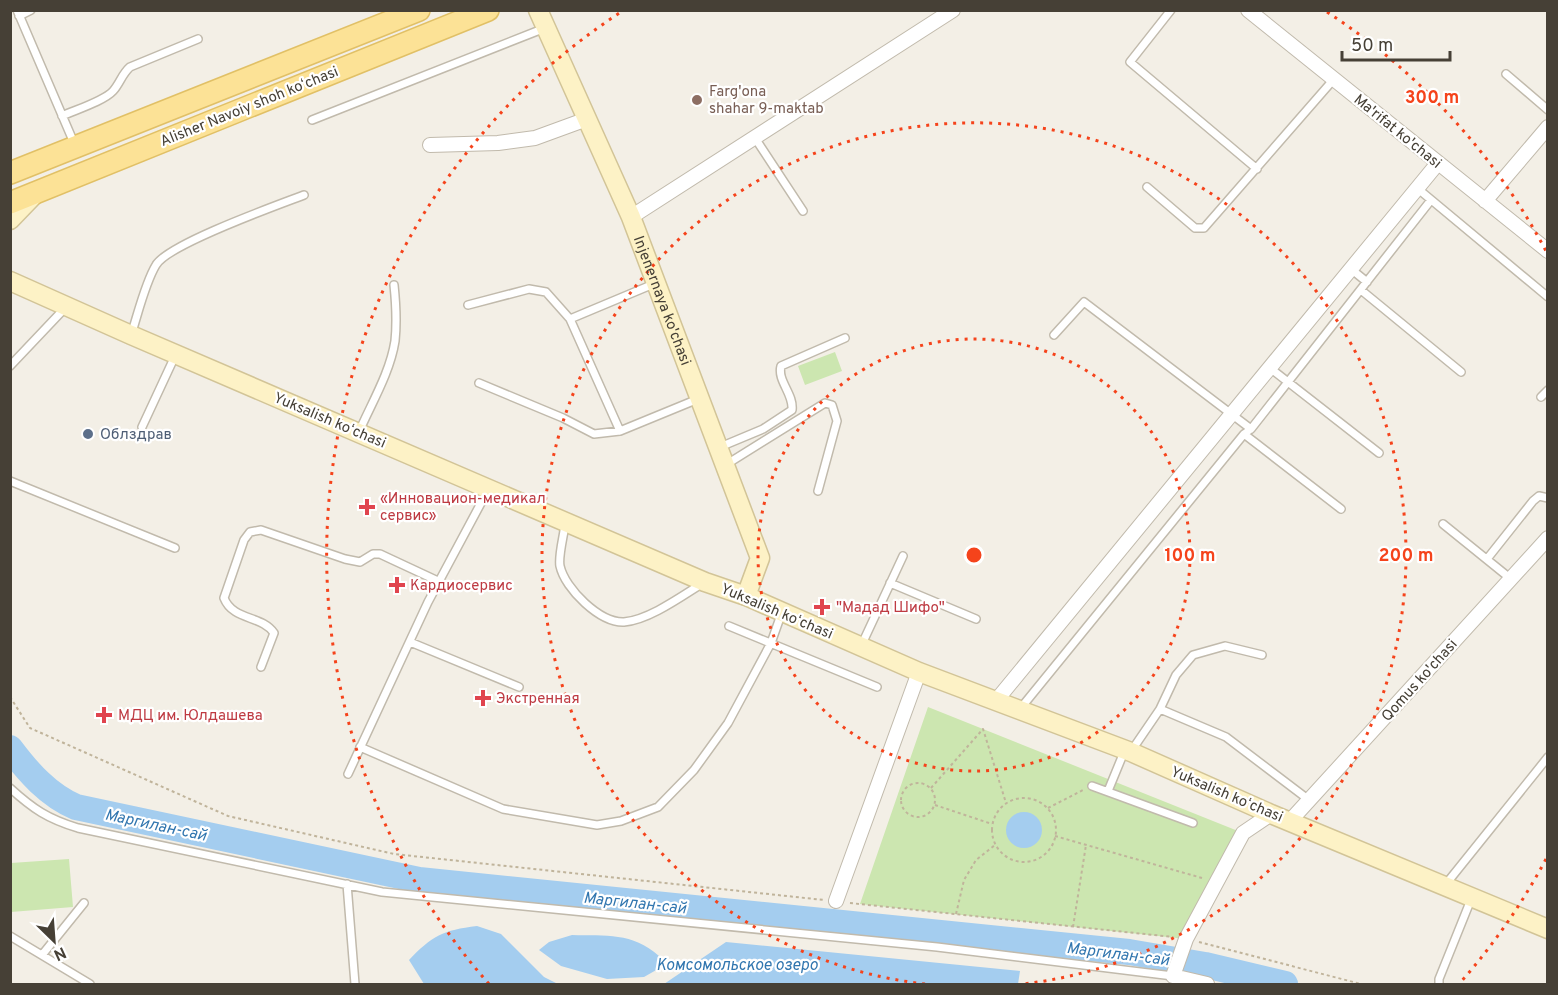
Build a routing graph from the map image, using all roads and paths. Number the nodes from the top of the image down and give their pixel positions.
1 (32, 10) edge
2 (419, 10) edge
3 (538, 10) edge
4 (953, 10) edge
5 (1171, 10) edge
6 (1248, 10) edge
7 (478, 12) edge
8 (18, 13) edge
9 (547, 27) junction
10 (198, 39) dead end
11 (1506, 74) dead end
12 (1334, 79) junction
13 (1548, 110) edge
14 (62, 116) junction
15 (587, 119) junction
16 (312, 120) dead end
17 (1548, 127) edge
18 (755, 138) junction
19 (430, 145) dead end
20 (76, 147) junction
21 (1437, 163) junction
22 (1257, 169) junction
23 (10, 173) edge
24 (1147, 187) dead end
25 (1417, 188) junction
26 (38, 191) junction
27 (304, 195) dead end
28 (1431, 200) junction
29 (1485, 201) junction
30 (10, 203) edge
31 (803, 211) dead end
32 (631, 217) junction
33 (10, 220) edge
34 (1548, 251) edge
35 (1351, 268) junction
36 (10, 281) edge
37 (1367, 282) junction
38 (656, 283) junction
39 (394, 285) dead end
40 (1361, 290) junction
41 (1548, 297) edge
42 (468, 305) dead end
43 (67, 306) junction
44 (570, 319) junction
45 (131, 335) junction
46 (1054, 335) dead end
47 (846, 338) dead end
48 (176, 354) junction
49 (10, 366) edge
50 (1270, 367) junction
51 (1461, 372) dead end
52 (479, 382) dead end
53 (1288, 382) junction
54 (1548, 390) edge
55 (1541, 397) dead end
56 (699, 398) junction
57 (1232, 414) junction
58 (142, 427) dead end
59 (1251, 429) junction
60 (620, 431) junction
61 (359, 432) junction
62 (1244, 434) junction
63 (1379, 453) dead end
64 (721, 457) junction
65 (10, 481) edge
66 (489, 488) junction
67 (818, 491) dead end
68 (1548, 498) edge
69 (1341, 509) dead end
70 (565, 520) junction
71 (1443, 524) dead end
72 (1548, 538) edge
73 (175, 548) dead end
74 (903, 556) dead end
75 (1486, 559) junction
76 (1510, 579) junction
77 (440, 582) junction
78 (705, 582) junction
79 (890, 583) junction
80 (746, 597) junction
81 (782, 612) junction
82 (976, 619) dead end
83 (729, 626) dead end
84 (410, 642) junction
85 (771, 643) junction
86 (861, 646) junction
87 (1262, 655) dead end
88 (261, 667) dead end
89 (919, 672) junction
90 (519, 687) dead end
91 (877, 687) dead end
92 (10, 697) edge
93 (995, 702) junction
94 (1160, 709) junction
95 (1019, 710) junction
96 (360, 747) junction
97 (1128, 751) junction
98 (1548, 757) edge
99 (348, 774) dead end
100 (1092, 786) joint
101 (10, 788) edge
102 (931, 788) junction
103 (1108, 791) junction
104 (1310, 800) junction
105 (1006, 803) junction
106 (935, 805) junction
107 (1048, 808) junction
108 (1271, 814) junction
109 (1290, 821) junction
110 (1193, 823) dead end
111 (992, 824) junction
112 (1056, 836) junction
113 (995, 845) junction
114 (1086, 845) junction
115 (1217, 882) junction
116 (347, 884) junction
117 (1444, 886) junction
118 (1472, 897) junction
119 (836, 901) junction
120 (84, 903) dead end
121 (956, 914) junction
122 (1073, 927) junction
123 (1548, 929) edge
124 (10, 936) edge
125 (1186, 939) junction
126 (42, 955) junction
127 (1173, 976) junction
128 (90, 984) edge
129 (355, 984) edge
130 (1207, 984) edge
131 (1361, 984) edge
132 (1439, 984) edge

1 - 8 lane
2 - 20 main road, Alisher Navoiy shoh koʻchasi
3 - 9 main road, Injenernaya ko'chasi
4 - 18 street
5 - 22 lane
6 - 12 street, Ma'rifat ko'chasi
7 - 26 main road, Alisher Navoiy shoh koʻchasi
8 - 14 lane
9 - 15 main road, Injenernaya ko'chasi
9 - 16 lane
10 - 14 lane
11 - 13 lane
12 - 21 street, Ma'rifat ko'chasi
12 - 22 lane
14 - 20 lane
15 - 19 street
15 - 32 main road, Injenernaya ko'chasi
17 - 29 street
18 - 31 lane
18 - 32 street
20 - 23 main road, Alisher Navoiy shoh koʻchasi
21 - 25 street
21 - 29 street, Ma'rifat ko'chasi
22 - 24 lane
25 - 28 lane
25 - 35 street
26 - 30 main road, Alisher Navoiy shoh koʻchasi
26 - 33 main road
27 - 45 lane
28 - 37 lane
28 - 41 lane
29 - 34 street, Ma'rifat ko'chasi
32 - 38 main road, Injenernaya ko'chasi
35 - 37 lane
35 - 50 street
36 - 43 main road, Yuksalish koʻchasi
37 - 40 lane
38 - 44 lane
38 - 56 main road, Injenernaya ko'chasi
39 - 61 lane
40 - 51 lane
40 - 53 lane
42 - 44 lane
43 - 45 main road, Yuksalish koʻchasi
43 - 49 lane
44 - 60 lane
45 - 48 main road, Yuksalish koʻchasi
46 - 57 lane
47 - 64 lane
48 - 58 lane
48 - 61 main road, Yuksalish koʻchasi
50 - 53 lane
50 - 57 street
52 - 60 lane
53 - 59 lane
53 - 63 lane
54 - 55 lane
56 - 60 lane
56 - 64 main road, Injenernaya ko'chasi
57 - 59 lane
57 - 93 street
59 - 62 lane
61 - 66 main road, Yuksalish koʻchasi
62 - 69 lane
62 - 95 lane
64 - 67 lane
64 - 80 main road, Injenernaya ko'chasi
65 - 73 lane
66 - 70 main road, Yuksalish koʻchasi
66 - 77 lane
68 - 75 lane
70 - 78 main road, Yuksalish koʻchasi
70 - 78 lane
71 - 75 lane
72 - 76 street, Qomus ko'chasi
74 - 79 lane
75 - 76 lane
76 - 104 street, Qomus ko'chasi
77 - 84 lane
77 - 88 lane
78 - 80 main road, Yuksalish koʻchasi
79 - 82 lane
79 - 86 lane
80 - 81 main road, Yuksalish koʻchasi
81 - 85 lane
81 - 86 main road, Yuksalish koʻchasi
83 - 85 lane
84 - 90 lane
84 - 96 lane
85 - 91 lane
85 - 96 lane
86 - 89 main road, Yuksalish koʻchasi
87 - 94 lane
89 - 93 main road, Yuksalish koʻchasi
89 - 119 street
92 - 119 path
93 - 95 main road, Yuksalish koʻchasi
94 - 97 lane
94 - 104 lane
95 - 97 main road, Yuksalish koʻchasi
96 - 99 lane
97 - 103 lane
97 - 108 main road, Yuksalish koʻchasi
98 - 117 lane
100 - 103 lane
100 - 107 path
101 - 116 lane
102 - 105 path
102 - 106 path
102 - 106 path
103 - 110 lane
104 - 109 street, Qomus ko'chasi
105 - 107 path
105 - 111 path
106 - 111 path
107 - 112 path
108 - 109 main road, Yuksalish koʻchasi
108 - 115 street
109 - 117 main road, Yuksalish koʻchasi
111 - 113 path
112 - 113 path
112 - 114 path
113 - 121 path
114 - 115 path
114 - 122 path
115 - 125 street
116 - 127 lane
116 - 129 lane
117 - 118 main road, Yuksalish koʻchasi
118 - 123 main road, Yuksalish koʻchasi
118 - 132 lane
119 - 121 path
120 - 126 lane
121 - 122 path
122 - 125 path
124 - 126 lane
125 - 127 street
125 - 131 path
126 - 128 lane
127 - 130 street

